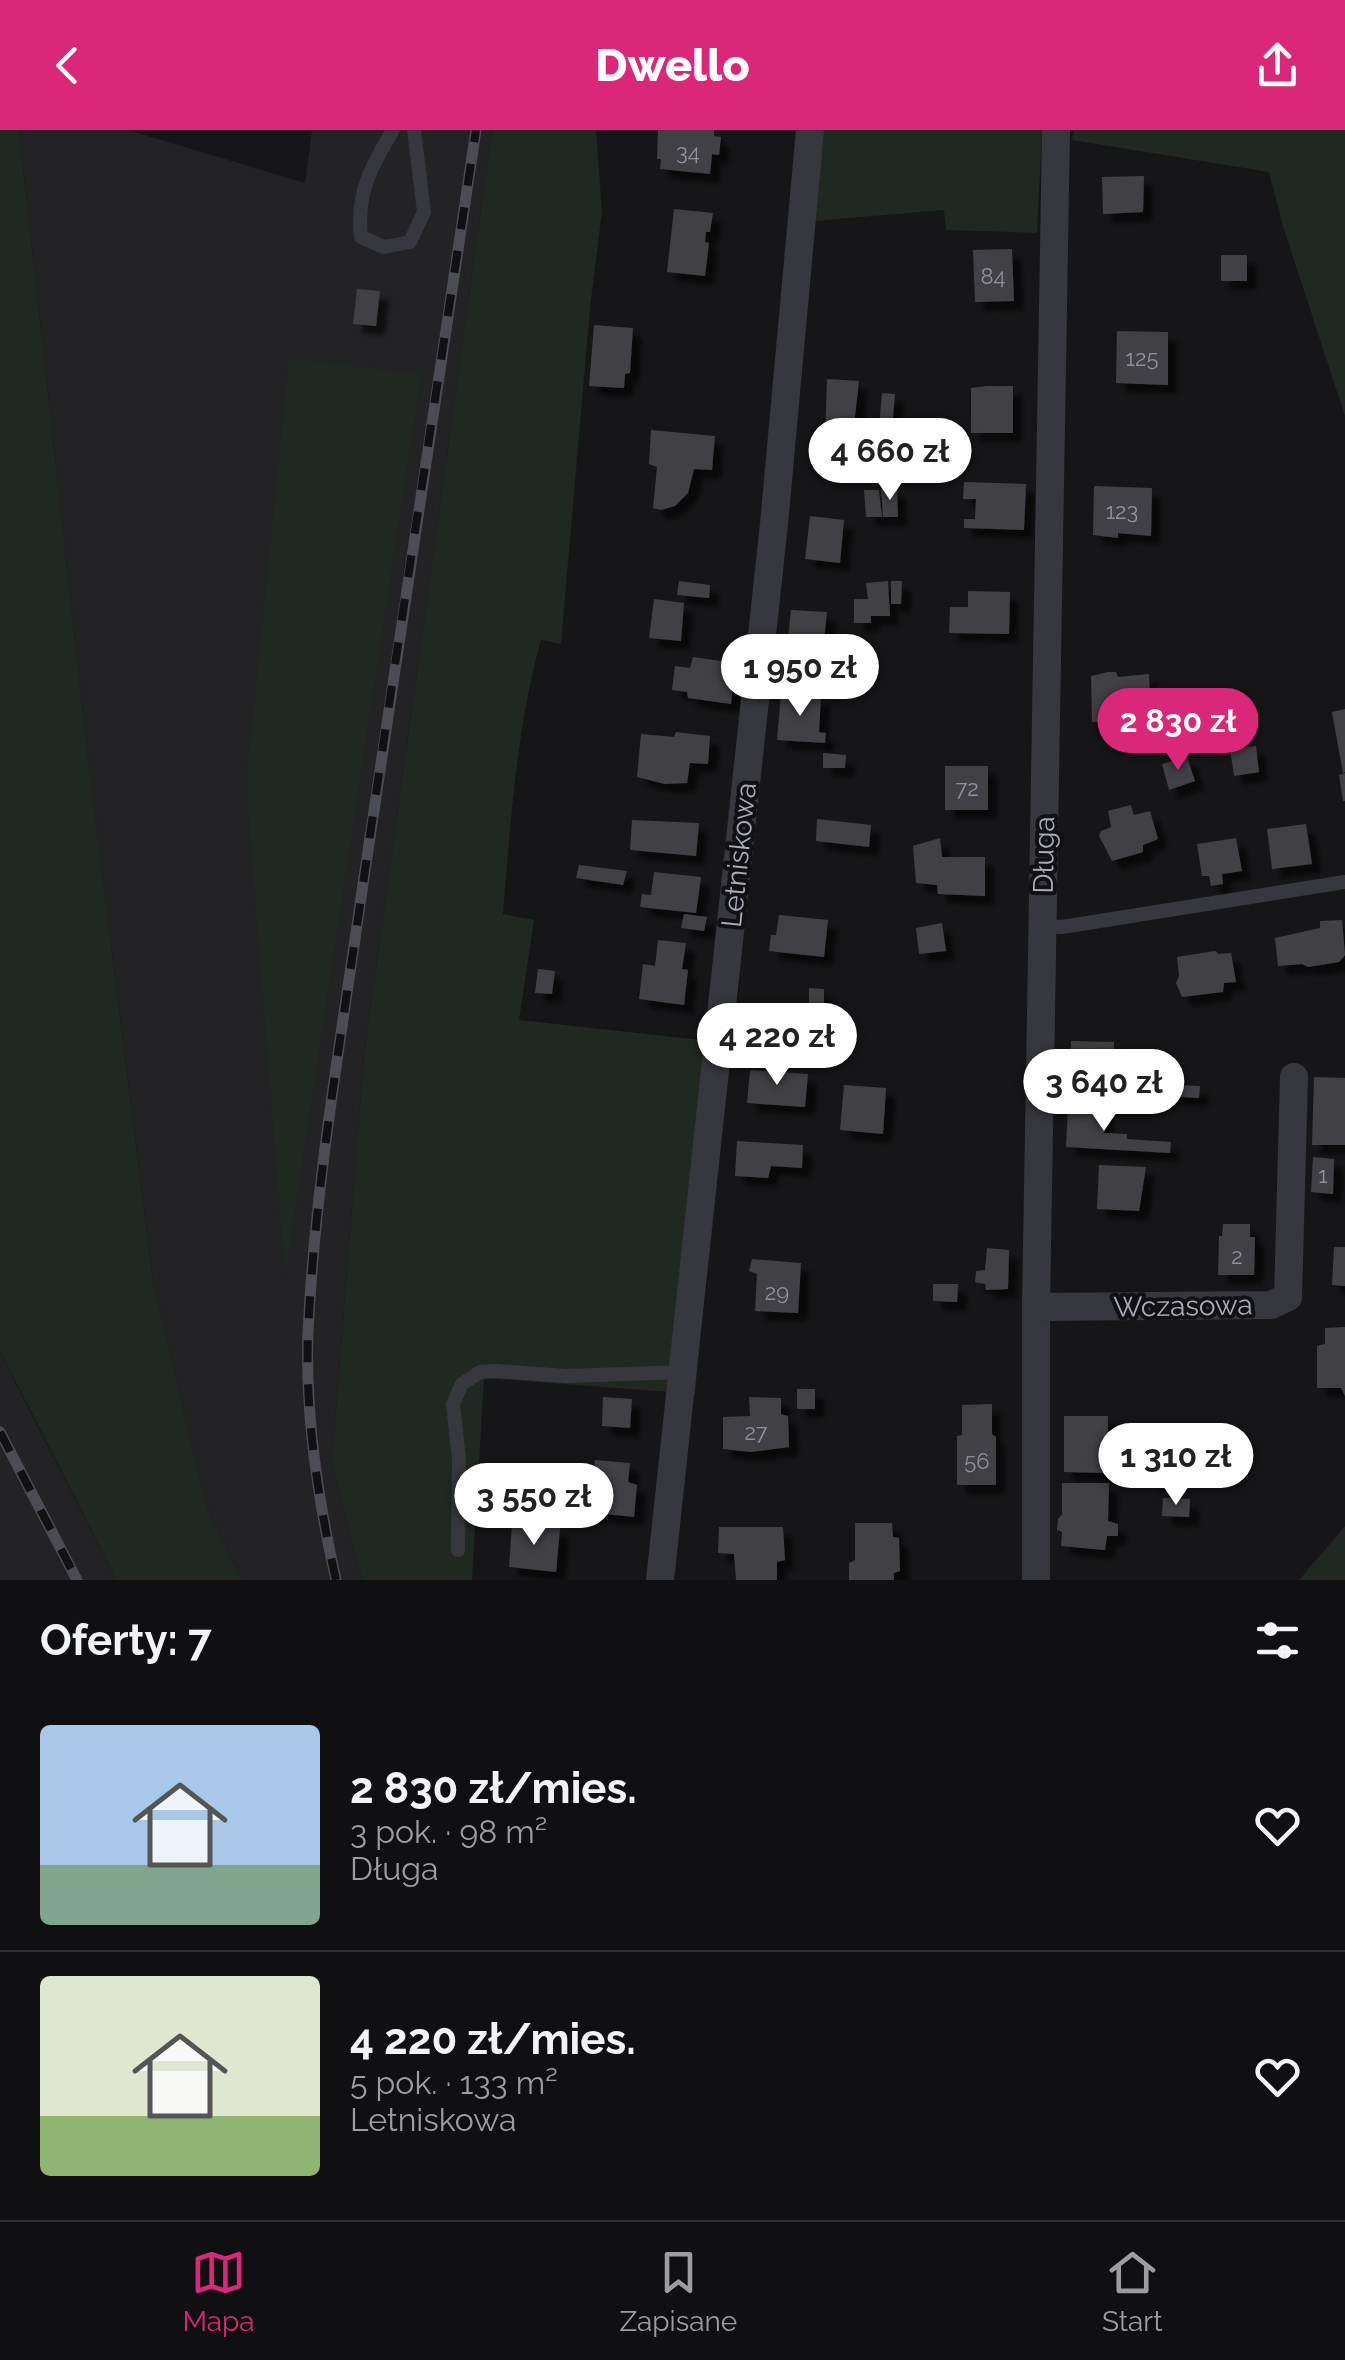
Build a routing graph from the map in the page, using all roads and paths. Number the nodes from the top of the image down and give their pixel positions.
1 (393, 130) edge
2 (414, 130) edge
3 (810, 130) edge
4 (1056, 130) edge
5 (1345, 882) edge
6 (1042, 926) junction
7 (1294, 1077) dead end
8 (1036, 1307) junction
9 (685, 1372) junction
10 (458, 1550) dead end
11 (660, 1580) edge
12 (1036, 1580) edge

1 - 2 lane
3 - 9 street, Letniskowa
4 - 6 street, Długa
5 - 6 lane
6 - 8 street, Długa
7 - 8 street, Wczasowa
8 - 12 street, Długa
9 - 10 lane
9 - 11 street, Letniskowa

